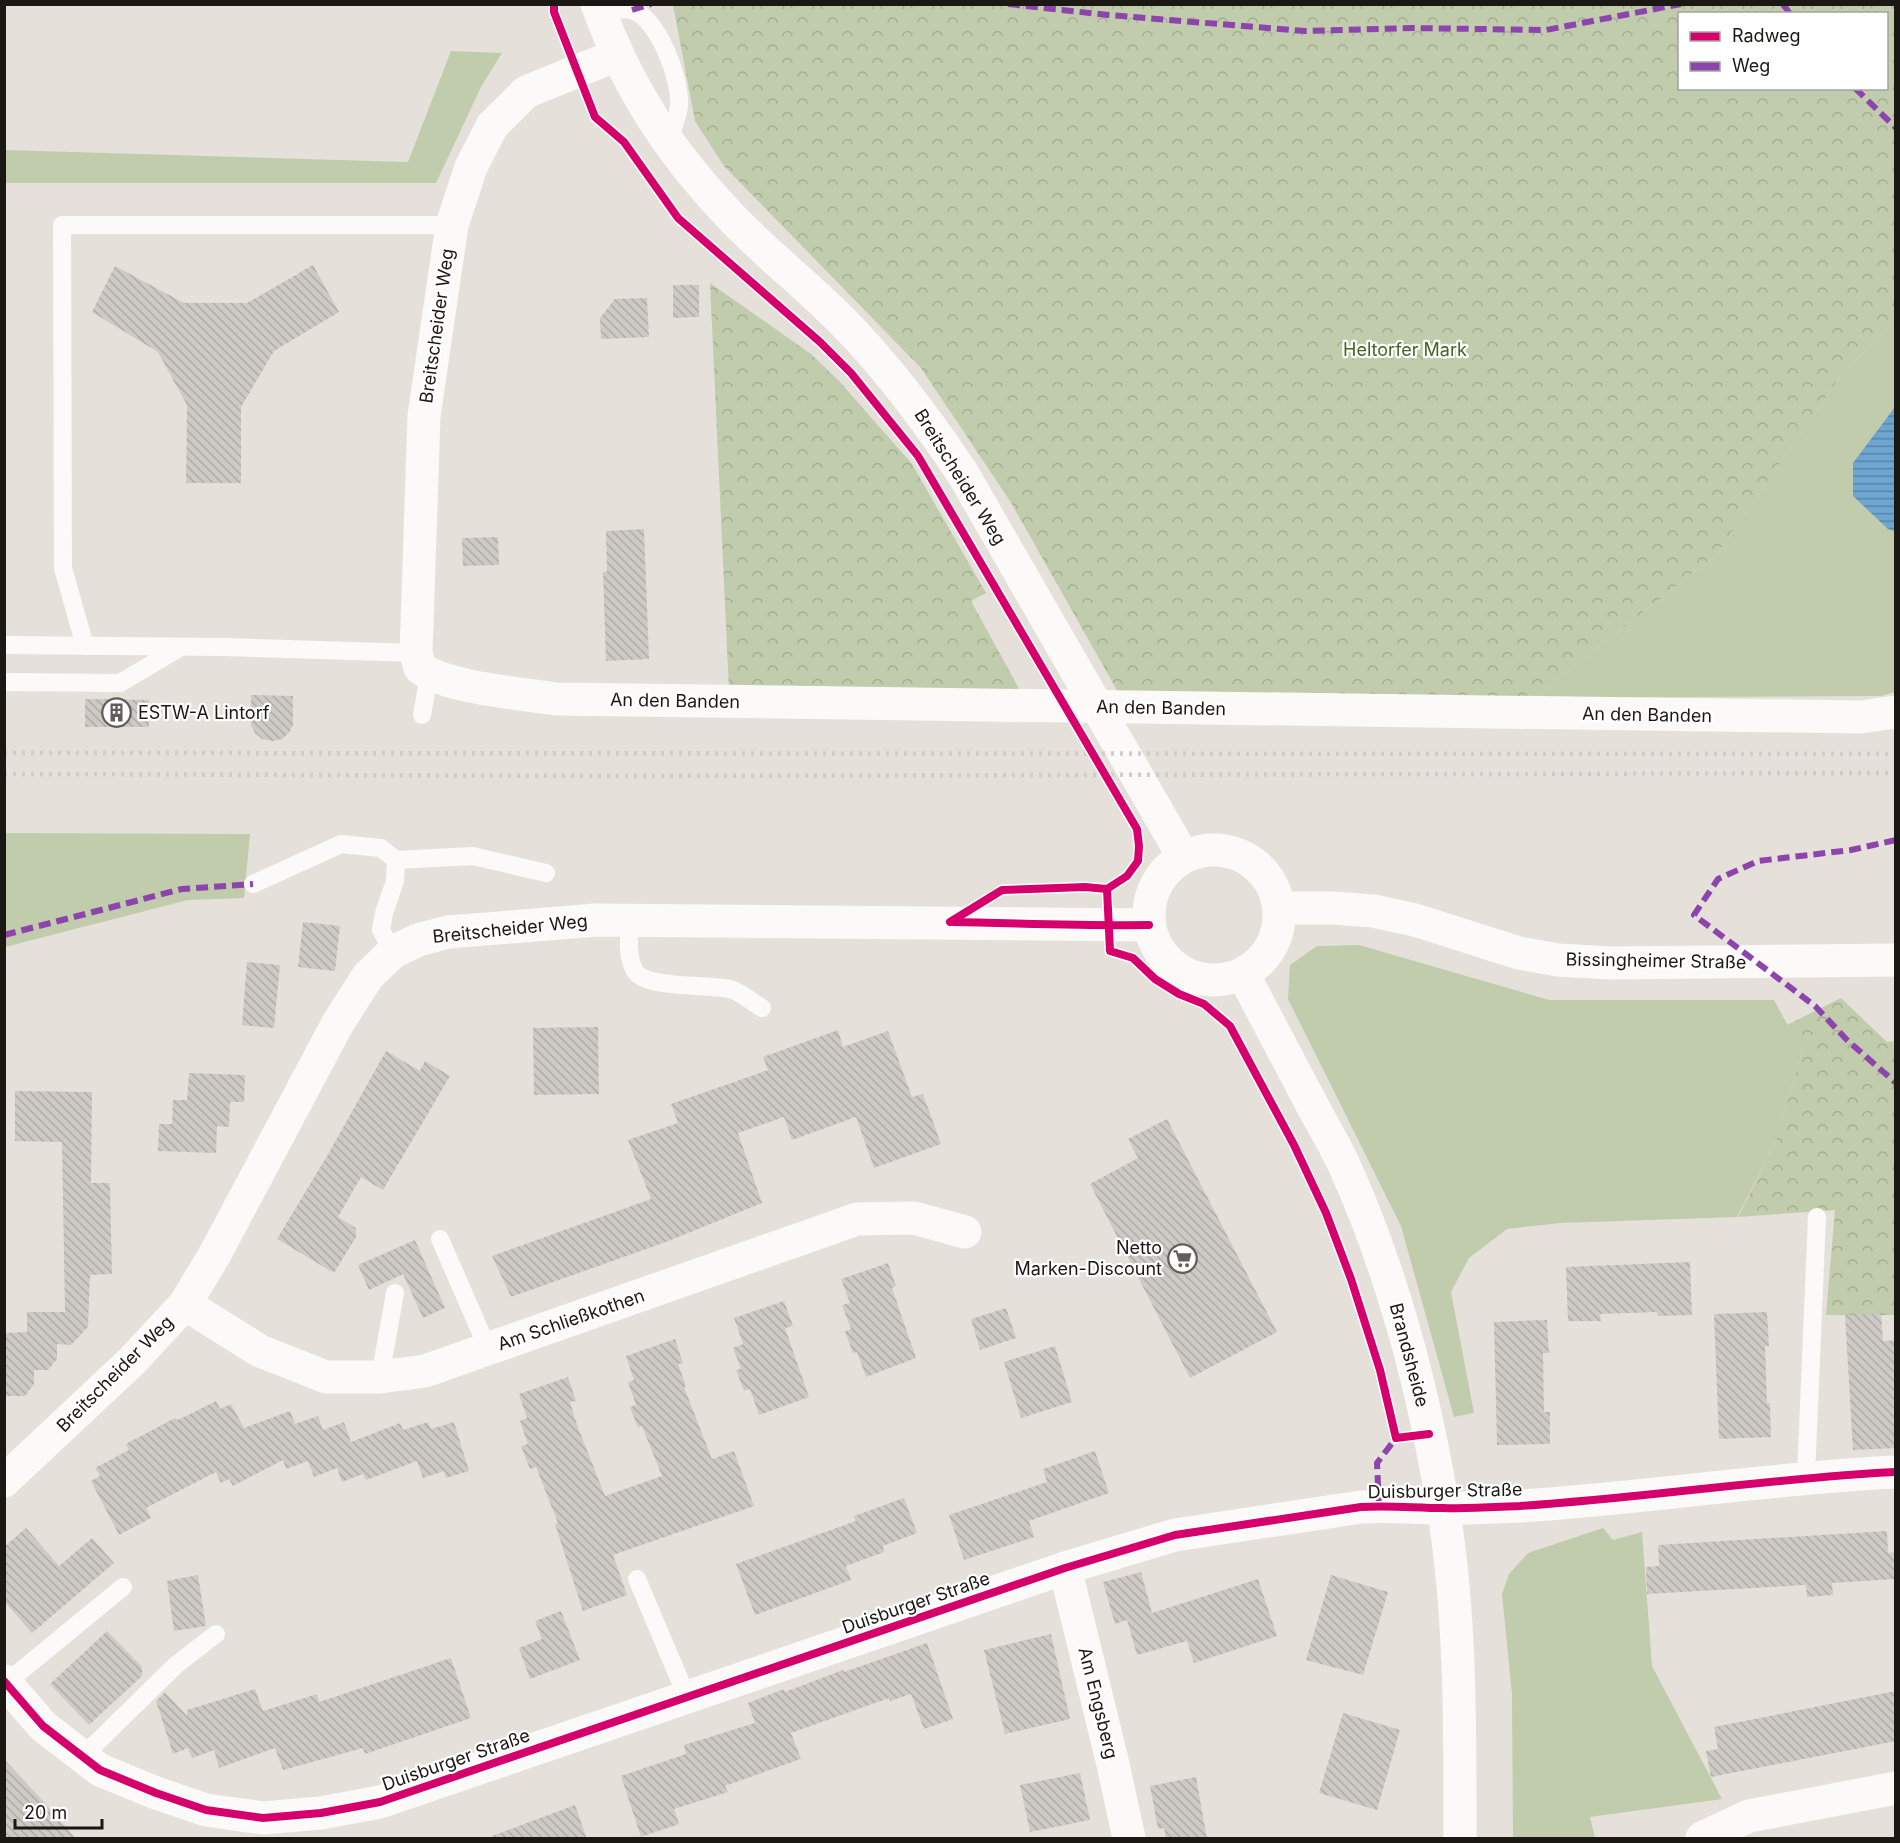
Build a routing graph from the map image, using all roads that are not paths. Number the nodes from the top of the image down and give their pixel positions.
1 (598, 7) edge
2 (617, 55) junction
3 (668, 142) junction
4 (452, 225) junction
5 (4, 645) edge
6 (85, 646) junction
7 (182, 647) junction
8 (423, 664) junction
9 (4, 682) edge
10 (1896, 712) edge
11 (422, 715) dead end
12 (1175, 843) junction
13 (396, 860) junction
14 (546, 873) dead end
15 (253, 884) dead end
16 (1279, 908) junction
17 (629, 920) junction
18 (1149, 925) junction
19 (393, 952) junction
20 (1896, 960) edge
21 (1243, 974) junction
22 (762, 1008) dead end
23 (1817, 1217) dead end
24 (965, 1232) dead end
25 (440, 1239) dead end
26 (395, 1293) dead end
27 (184, 1304) junction
28 (488, 1348) junction
29 (380, 1377) junction
30 (1896, 1472) edge
31 (1806, 1477) junction
32 (4, 1480) edge
33 (1444, 1508) junction
34 (1065, 1568) junction
35 (637, 1579) dead end
36 (123, 1587) dead end
37 (216, 1634) dead end
38 (5, 1682) edge
39 (687, 1698) junction
40 (83, 1756) junction
41 (1896, 1788) edge
42 (1130, 1839) edge
43 (1460, 1839) edge
44 (1702, 1839) edge

1 - 2 street, Breitscheider Weg
1 - 3 lane
2 - 3 street, Breitscheider Weg
2 - 4 street, Breitscheider Weg
3 - 12 street, Breitscheider Weg
4 - 6 lane
4 - 8 street, Breitscheider Weg
5 - 6 lane
6 - 7 lane
7 - 8 lane
7 - 9 lane
8 - 10 street, An den Banden
8 - 11 lane
12 - 16 street
12 - 18 street
13 - 14 lane
13 - 15 lane
13 - 19 lane
16 - 20 street, Bissingheimer Straße
16 - 21 street
17 - 18 street, Breitscheider Weg
17 - 19 street, Breitscheider Weg
17 - 22 lane
18 - 21 street
19 - 27 street, Breitscheider Weg
21 - 33 street, Brandsheide
23 - 31 lane
24 - 28 street, Am Schließkothen
25 - 28 lane
26 - 29 lane
27 - 29 street, Am Schließkothen
27 - 32 street, Breitscheider Weg
28 - 29 street, Am Schließkothen
30 - 31 street, Duisburger Straße
31 - 33 street, Duisburger Straße
33 - 34 street, Duisburger Straße
33 - 43 street, Brandsheide
34 - 39 street, Duisburger Straße
34 - 42 street, Am Engsberg
35 - 39 lane
36 - 38 lane
37 - 40 lane
38 - 40 street, Duisburger Straße
39 - 40 street, Duisburger Straße
41 - 44 street

